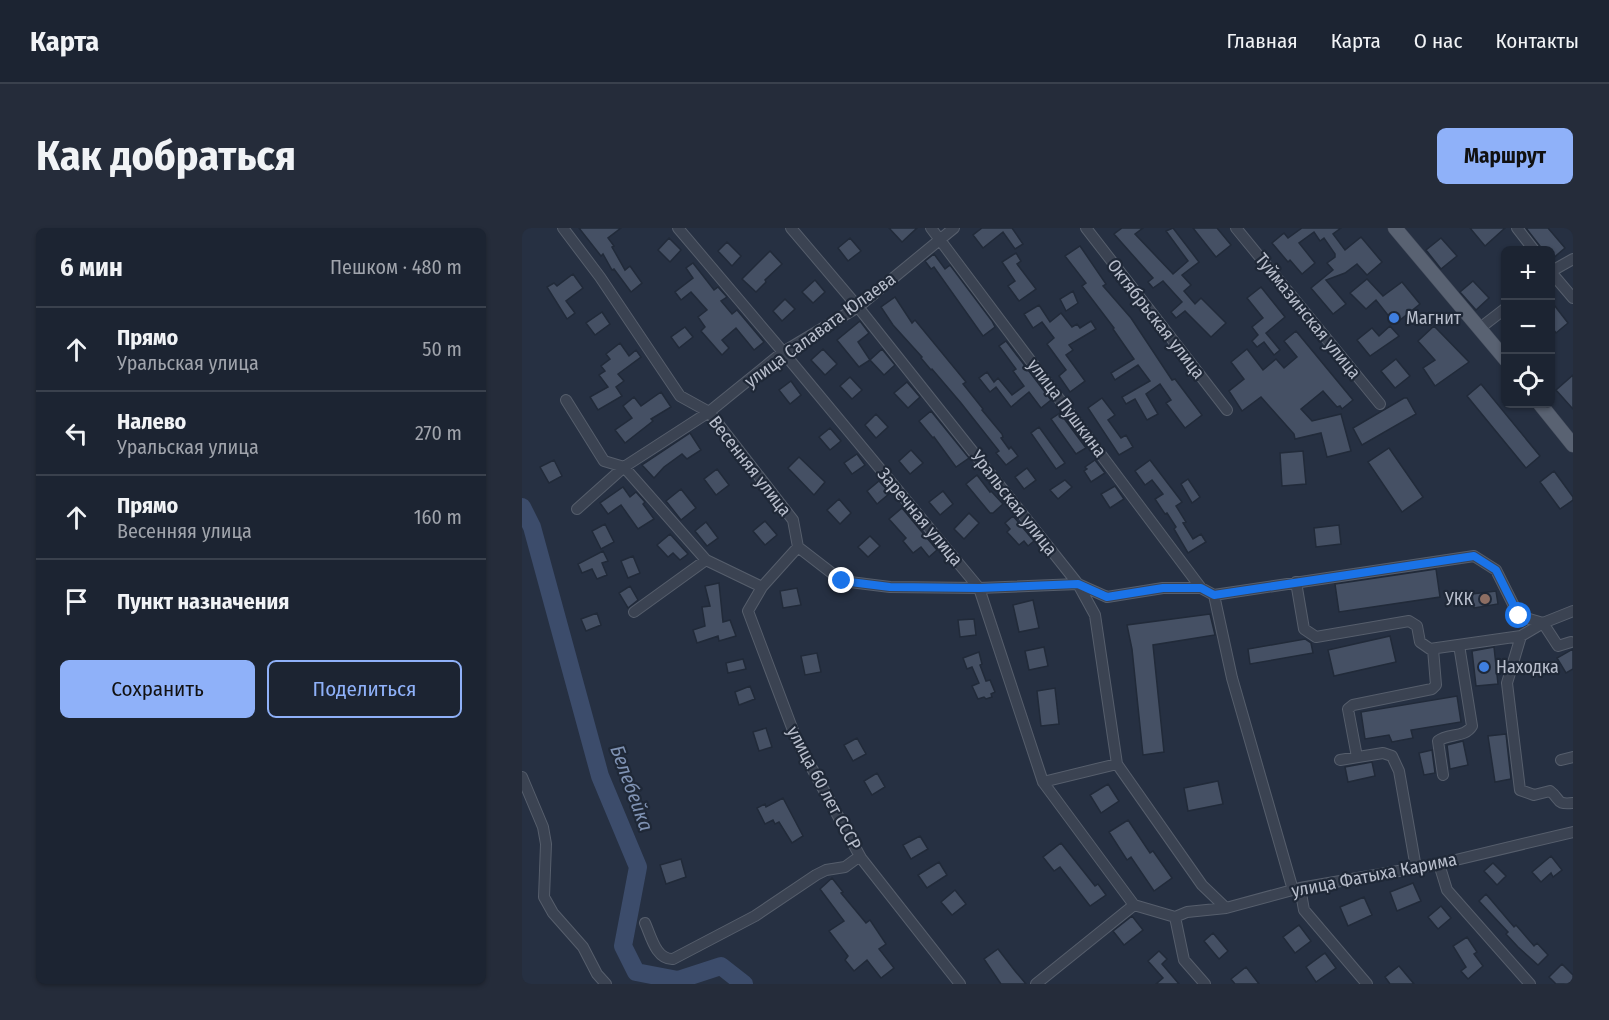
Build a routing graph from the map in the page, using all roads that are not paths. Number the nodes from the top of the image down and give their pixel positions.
1 (563, 228) edge
2 (678, 228) edge
3 (791, 228) edge
4 (931, 228) edge
5 (954, 228) edge
6 (1086, 228) edge
7 (1236, 228) edge
8 (1395, 228) edge
9 (1517, 228) edge
10 (940, 238) junction
11 (1531, 246) edge
12 (1573, 259) edge
13 (1555, 270) edge
14 (1555, 277) edge
15 (1573, 298) edge
16 (858, 307) junction
17 (1501, 312) edge
18 (1480, 328) junction
19 (783, 352) junction
20 (1501, 354) edge
21 (566, 400) dead end
22 (1380, 404) dead end
23 (1543, 408) edge
24 (1227, 410) dead end
25 (709, 412) junction
26 (1573, 445) edge
27 (624, 467) junction
28 (577, 509) dead end
29 (798, 547) junction
30 (706, 560) junction
31 (1296, 582) junction
32 (1078, 584) junction
33 (762, 587) junction
34 (979, 588) junction
35 (1201, 588) junction
36 (1214, 595) junction
37 (1573, 610) edge
38 (634, 612) dead end
39 (1543, 623) junction
40 (1521, 636) junction
41 (1571, 642) dead end
42 (1459, 645) junction
43 (1433, 649) junction
44 (1357, 757) junction
45 (1573, 758) edge
46 (1340, 760) dead end
47 (1561, 760) dead end
48 (1117, 764) junction
49 (1443, 775) dead end
50 (522, 777) edge
51 (1043, 782) junction
52 (1573, 803) edge
53 (1573, 832) edge
54 (860, 856) junction
55 (1439, 864) junction
56 (1416, 868) junction
57 (1296, 889) junction
58 (1134, 905) junction
59 (1226, 908) junction
60 (1174, 917) junction
61 (645, 923) dead end
62 (606, 984) edge
63 (960, 984) edge
64 (1036, 984) edge
65 (1205, 984) edge
66 (1367, 984) edge
67 (1530, 984) edge

1 - 25 street, Весенняя улица
2 - 19 street, Заречная улица
3 - 16 street, Уральская улица
4 - 10 street, улица Пушкина
5 - 10 street, улица Салавата Юлаева
6 - 24 street, Октябрьская улица
7 - 22 street, Туймазинская улица
8 - 18 main road
9 - 11 street
10 - 16 street, улица Салавата Юлаева
10 - 35 street, улица Пушкина
12 - 13 street
14 - 15 street
16 - 19 street, улица Салавата Юлаева
16 - 32 street, Уральская улица
17 - 18 street
18 - 20 main road
19 - 25 street, улица Салавата Юлаева
19 - 34 street, Заречная улица
21 - 27 street
23 - 26 main road
25 - 27 street, улица Салавата Юлаева
25 - 29 street, Весенняя улица
27 - 28 street, улица Салавата Юлаева
27 - 30 street
29 - 33 street, улица 60 лет СССР
29 - 34 street
30 - 33 street
30 - 38 street
31 - 36 street
31 - 39 street
31 - 43 street
32 - 34 street
32 - 35 street, Уральская улица
32 - 48 street
33 - 54 street, улица 60 лет СССР
34 - 51 street, Заречная улица
35 - 36 street, Уральская улица
36 - 57 street
37 - 39 street
39 - 40 street
39 - 41 street
40 - 42 street
40 - 52 street
42 - 43 street
42 - 49 street
43 - 44 street
44 - 46 street
44 - 56 street
45 - 47 street
48 - 51 street
48 - 59 street
50 - 62 street
51 - 58 street, Заречная улица
53 - 55 street, улица Фатыха Карима
54 - 61 street
54 - 63 street, улица 60 лет СССР
55 - 56 street, улица Фатыха Карима
55 - 67 street
56 - 57 street, улица Фатыха Карима
57 - 59 street, улица Фатыха Карима
57 - 66 street
58 - 60 street
58 - 64 street
59 - 60 street, улица Фатыха Карима
60 - 65 street

